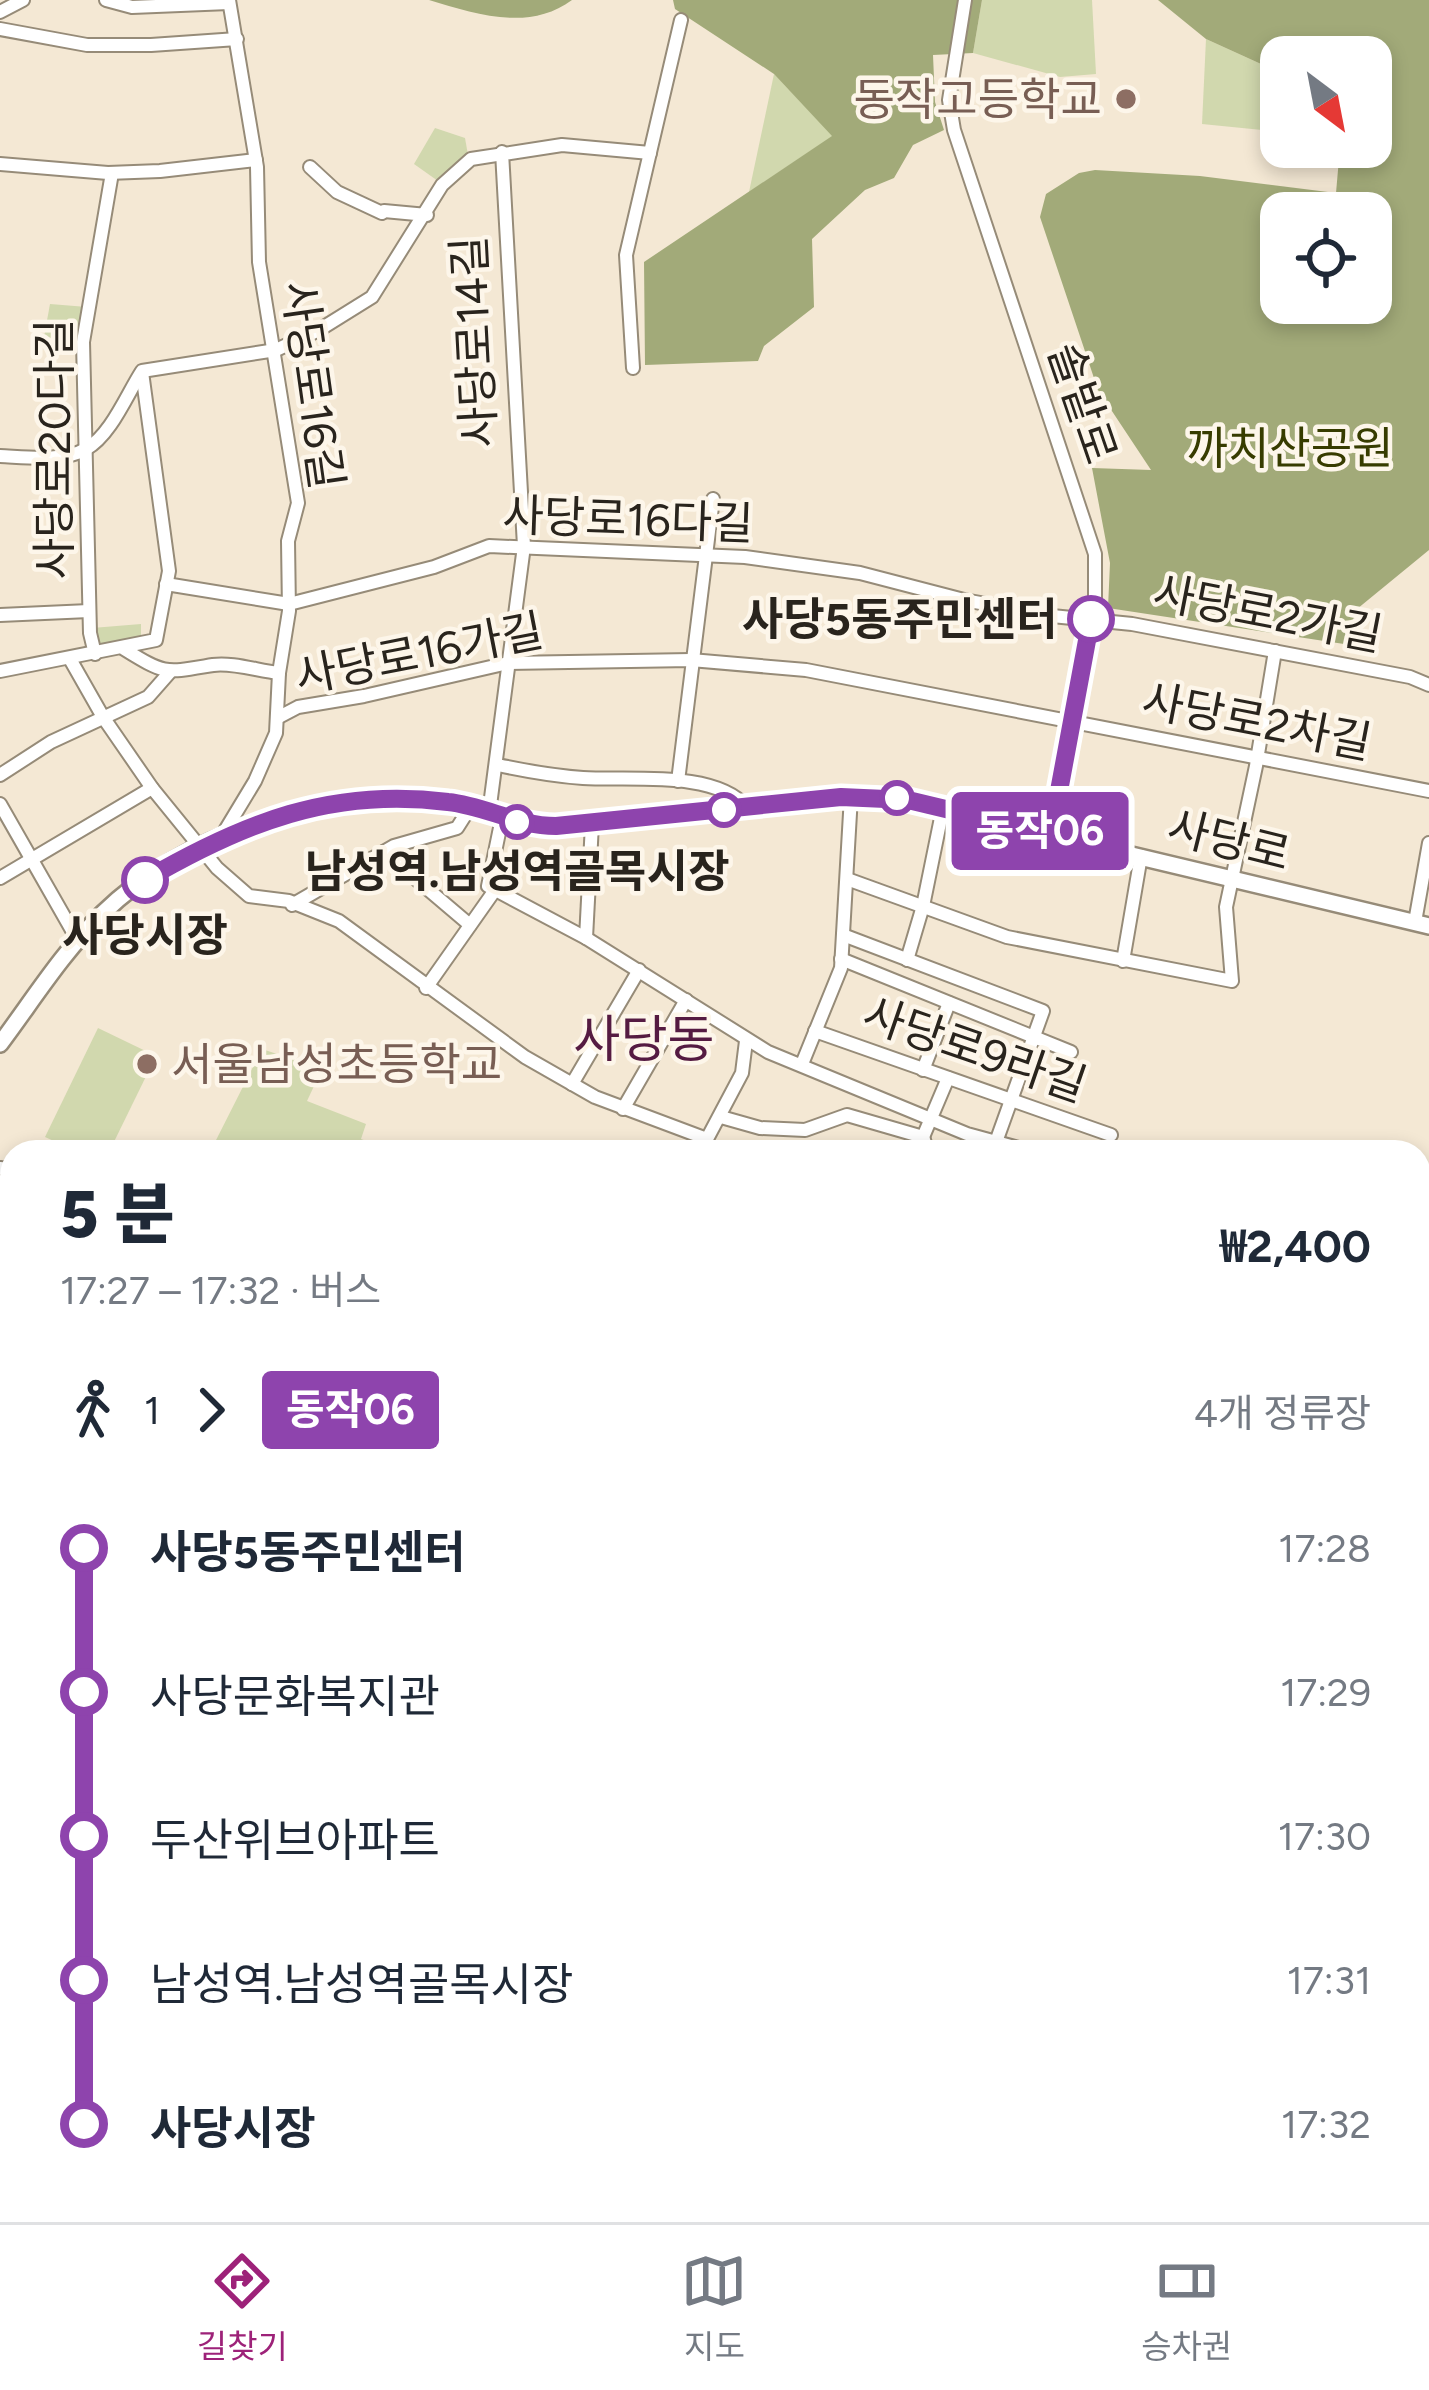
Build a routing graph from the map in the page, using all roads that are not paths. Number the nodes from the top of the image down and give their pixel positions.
1 (23, 0) edge
2 (106, 0) edge
3 (965, 0) edge
4 (229, 2) edge
5 (0, 12) edge
6 (682, 20) dead end
7 (0, 29) edge
8 (237, 39) junction
9 (502, 152) junction
10 (650, 153) junction
11 (256, 160) junction
12 (0, 164) edge
13 (310, 167) dead end
14 (112, 172) junction
15 (427, 215) junction
16 (276, 350) junction
17 (633, 368) dead end
18 (142, 371) junction
19 (85, 451) junction
20 (0, 456) edge
21 (713, 499) dead end
22 (524, 546) junction
23 (706, 555) junction
24 (166, 584) junction
25 (289, 604) junction
26 (89, 611) junction
27 (0, 615) edge
28 (1091, 619) junction
29 (124, 649) junction
30 (1274, 651) junction
31 (95, 654) junction
32 (70, 659) junction
33 (691, 660) junction
34 (508, 663) junction
35 (0, 671) edge
36 (170, 672) junction
37 (279, 673) junction
38 (1429, 686) edge
39 (103, 716) junction
40 (279, 717) junction
41 (1072, 722) junction
42 (1255, 758) junction
43 (498, 765) junction
44 (0, 775) edge
45 (678, 781) junction
46 (152, 788) junction
47 (1429, 791) edge
48 (851, 796) junction
49 (0, 804) edge
50 (471, 806) junction
51 (746, 807) junction
52 (943, 808) junction
53 (495, 815) junction
54 (592, 824) junction
55 (1051, 834) junction
56 (220, 839) junction
57 (1429, 843) edge
58 (201, 848) junction
59 (384, 852) junction
60 (1141, 856) junction
61 (31, 858) junction
62 (0, 878) edge
63 (1234, 878) junction
64 (847, 879) junction
65 (495, 890) junction
66 (292, 905) junction
67 (923, 906) junction
68 (1422, 924) edge
69 (470, 925) junction
70 (843, 935) junction
71 (586, 938) junction
72 (77, 939) junction
73 (842, 959) junction
74 (908, 960) junction
75 (1123, 961) junction
76 (639, 970) junction
77 (427, 988) junction
78 (686, 1000) junction
79 (950, 1003) junction
80 (6, 1026) edge
81 (815, 1031) junction
82 (1033, 1037) junction
83 (746, 1041) junction
84 (0, 1044) edge
85 (1070, 1052) dead end
86 (802, 1064) junction
87 (923, 1070) junction
88 (948, 1078) junction
89 (572, 1084) junction
90 (1011, 1102) junction
91 (623, 1109) junction
92 (932, 1120) junction
93 (718, 1121) junction
94 (1111, 1135) dead end
95 (923, 1137) junction
96 (924, 1140) edge
97 (990, 1140) edge
98 (997, 1140) edge

1 - 5 street
2 - 4 street
3 - 28 street, 솔밭로
4 - 8 street, 사당로16길
6 - 10 street
7 - 8 street
8 - 11 street, 사당로16길
9 - 10 street
9 - 15 street
9 - 22 street, 사당로14길
10 - 17 street
11 - 14 street
11 - 16 street, 사당로16길
12 - 14 street
13 - 15 street
14 - 19 street, 사당로20다길
15 - 16 street
16 - 18 street
16 - 25 street, 사당로16길
18 - 19 street
18 - 24 street
19 - 20 street
19 - 26 street, 사당로20다길
21 - 23 street
22 - 23 street, 사당로16다길
22 - 25 street, 사당로16다길
22 - 34 street, 사당로14길
23 - 28 street, 사당로16다길
23 - 33 street
24 - 25 street, 사당로16다길
24 - 29 street
25 - 37 street, 사당로16길
26 - 27 street
26 - 31 street, 사당로20다길
28 - 30 street, 사당로2가길
28 - 41 street, 솔밭로
29 - 31 street
29 - 36 street
30 - 38 street, 사당로2가길
30 - 42 street
31 - 32 street
32 - 35 street
32 - 39 street
33 - 34 street, 사당로16가길
33 - 41 street, 사당로16가길
33 - 45 street
34 - 40 street, 사당로16가길
34 - 43 street, 사당로14길
36 - 37 street
36 - 39 street
37 - 40 street, 사당로16길
39 - 44 street
39 - 46 street
40 - 56 street, 사당로16길
41 - 42 street, 사당로2차길
41 - 55 street, 솔밭로
42 - 47 street, 사당로2차길
42 - 63 street
43 - 45 street
43 - 53 street, 사당로14길
45 - 51 street
46 - 58 street
46 - 61 street
48 - 51 main road, 사당로
48 - 52 main road, 사당로
48 - 64 street
49 - 61 street
50 - 53 main road, 사당로
50 - 56 main road, 사당로
50 - 59 street
51 - 54 main road, 사당로
52 - 55 main road, 사당로
52 - 67 street
53 - 54 main road, 사당로
53 - 65 street, 사당로14길
54 - 71 street
55 - 60 main road, 사당로
56 - 58 main road, 사당로
57 - 68 street
58 - 66 street
58 - 72 main road, 사당로
59 - 66 street
59 - 69 street
60 - 63 main road, 사당로
60 - 75 street
61 - 62 street
61 - 72 street
63 - 68 main road, 사당로
63 - 75 street
64 - 67 street
64 - 70 street
65 - 69 street
65 - 71 street
66 - 77 street
67 - 74 street
67 - 75 street
69 - 77 street
70 - 73 street
70 - 74 street
71 - 76 street
72 - 80 main road, 사당로
73 - 79 street
73 - 81 street
74 - 82 street
76 - 78 street
76 - 89 street
77 - 89 street
78 - 83 street
78 - 91 street
79 - 82 street
79 - 87 street
80 - 84 main road, 사당로
81 - 86 street
81 - 87 street, 사당로9라길
82 - 85 street
82 - 90 street
83 - 86 street
83 - 93 street
86 - 92 street
87 - 88 street, 사당로9라길
88 - 90 street, 사당로9라길
88 - 92 street
89 - 91 street
90 - 94 street, 사당로9라길
90 - 98 street
91 - 93 street
92 - 95 street
92 - 97 street
93 - 95 street
95 - 96 street

